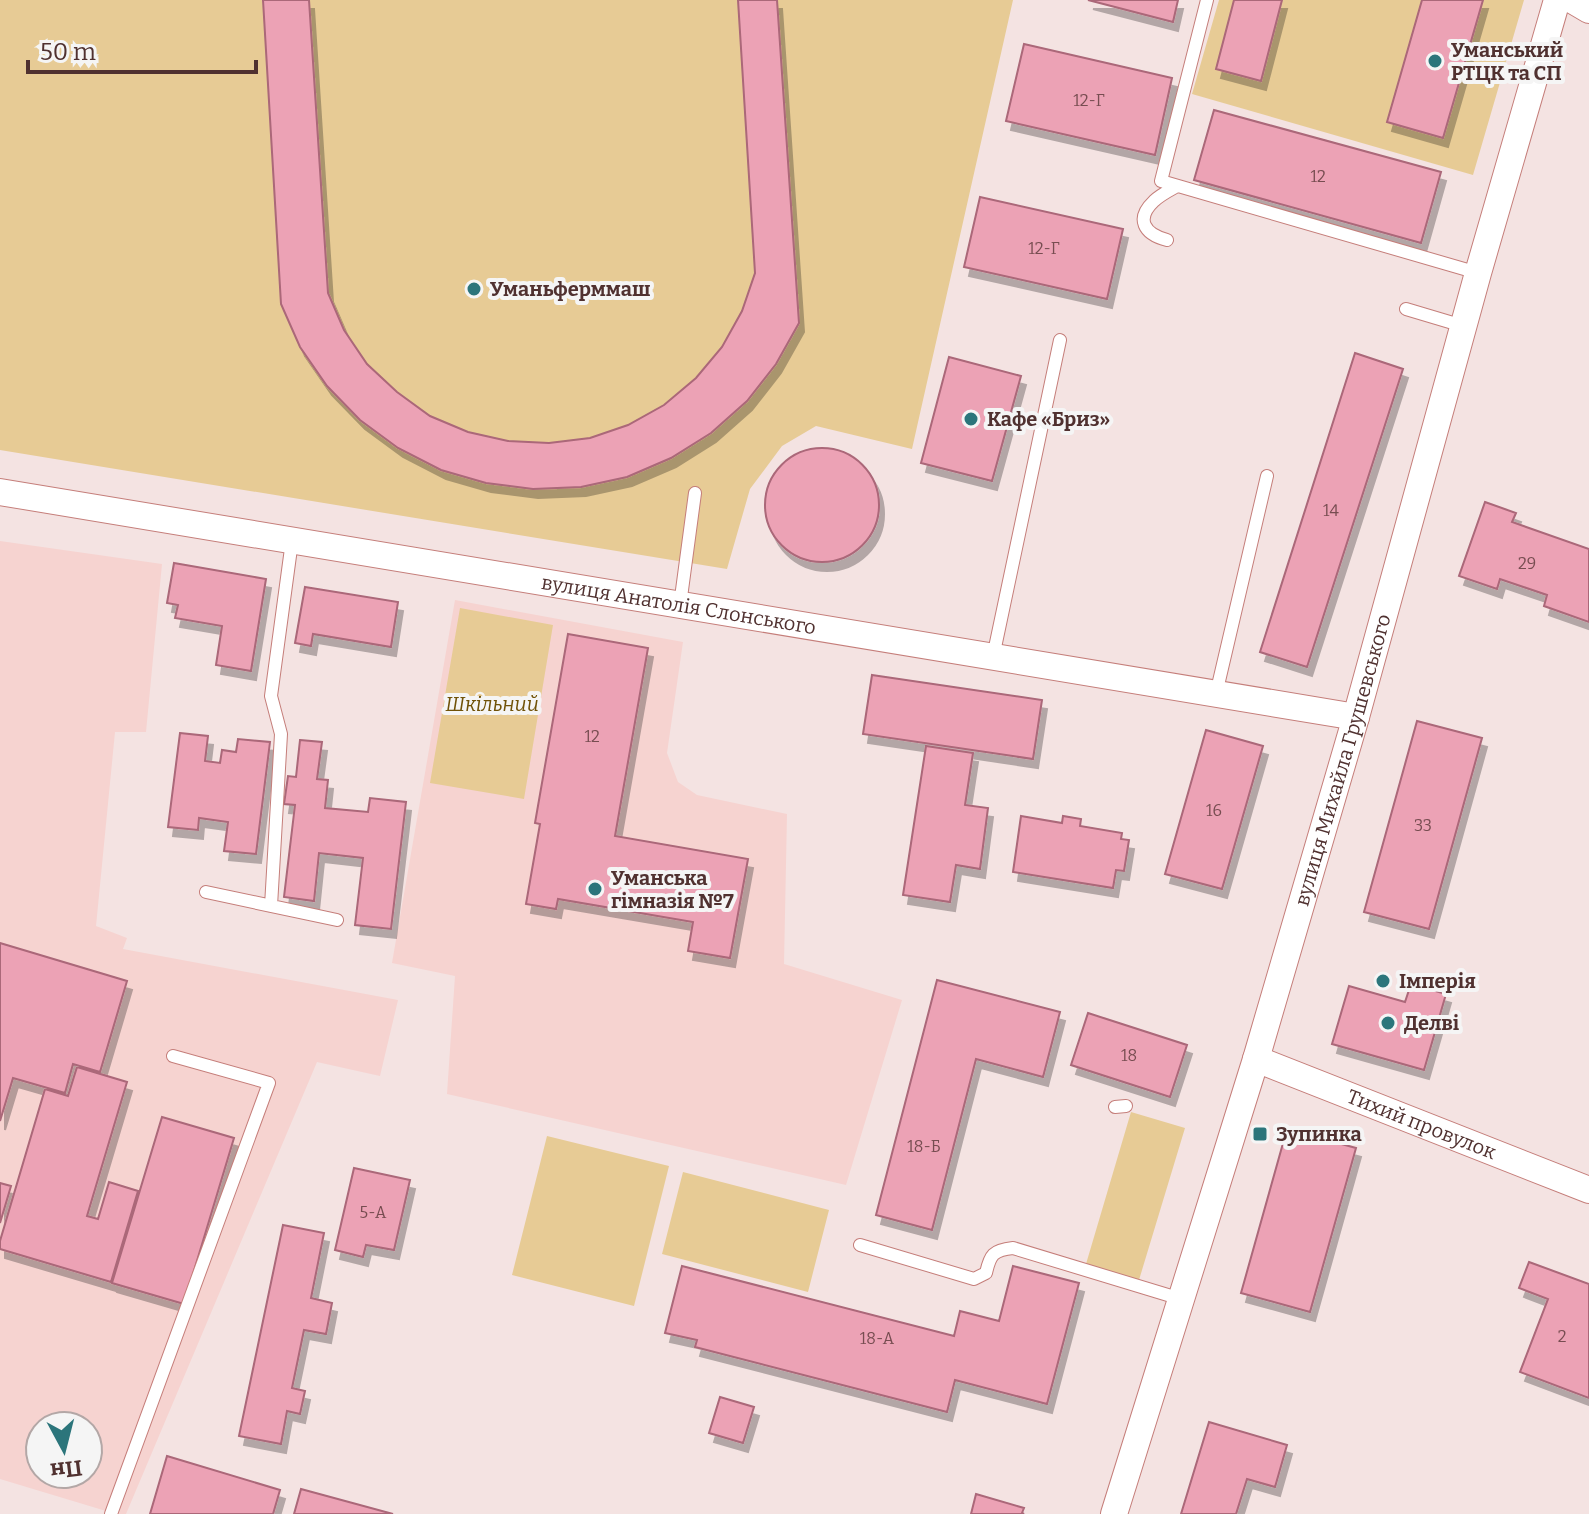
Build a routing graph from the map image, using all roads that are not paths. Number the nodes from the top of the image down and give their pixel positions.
1 (1207, 0) edge
2 (1557, 0) edge
3 (1572, 0) edge
4 (1589, 10) edge
5 (1177, 186) junction
6 (1167, 240) dead end
7 (1478, 273) junction
8 (1406, 309) dead end
9 (1463, 326) junction
10 (1060, 340) dead end
11 (1267, 476) dead end
12 (0, 492) edge
13 (695, 493) dead end
14 (292, 541) junction
15 (680, 605) junction
16 (993, 657) junction
17 (1216, 694) junction
18 (1356, 717) junction
19 (206, 892) dead end
20 (271, 906) junction
21 (337, 920) dead end
22 (173, 1056) dead end
23 (1256, 1059) junction
24 (1589, 1190) edge
25 (860, 1245) dead end
26 (1181, 1299) junction
27 (111, 1514) edge
28 (1114, 1514) edge

1 - 5 lane
2 - 7 street, вулиця Михайла Грушевського
3 - 4 street
5 - 6 lane
5 - 7 lane
7 - 9 street, вулиця Михайла Грушевського
8 - 9 lane
9 - 18 street, вулиця Михайла Грушевського
10 - 16 lane
11 - 17 lane
12 - 14 street, вулиця Анатолія Слонського
13 - 15 lane
14 - 15 street, вулиця Анатолія Слонського
14 - 20 lane
15 - 16 street, вулиця Анатолія Слонського
16 - 17 street, вулиця Анатолія Слонського
17 - 18 street, вулиця Анатолія Слонського
18 - 23 street, вулиця Михайла Грушевського
19 - 20 lane
20 - 21 lane
22 - 27 lane
23 - 24 street, Тихий провулок
23 - 26 street, вулиця Михайла Грушевського
25 - 26 lane
26 - 28 street, вулиця Михайла Грушевського

